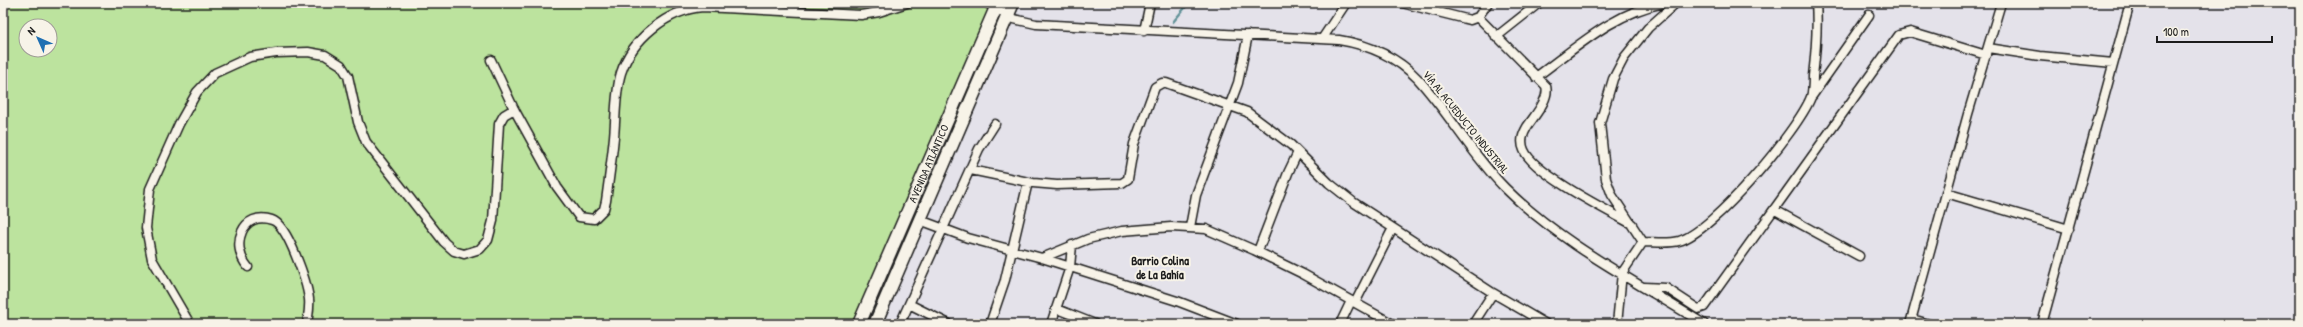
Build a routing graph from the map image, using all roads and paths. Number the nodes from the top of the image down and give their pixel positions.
1 (907, 3) edge
2 (1013, 3) edge
3 (1150, 3) edge
4 (1346, 3) edge
5 (1402, 3) edge
6 (1438, 3) edge
7 (1488, 3) edge
8 (1539, 3) edge
9 (1664, 3) edge
10 (1676, 3) edge
11 (1816, 3) edge
12 (2001, 3) edge
13 (2130, 3) edge
14 (994, 5) edge
15 (1433, 11) junction
16 (1868, 15) dead end
17 (1008, 16) junction
18 (1478, 17) junction
19 (1144, 31) junction
20 (1248, 35) junction
21 (1496, 36) junction
22 (1322, 39) junction
23 (1987, 51) junction
24 (491, 60) dead end
25 (2114, 63) junction
26 (1536, 77) junction
27 (1811, 96) junction
28 (1230, 105) junction
29 (514, 109) junction
30 (995, 124) dead end
31 (1298, 152) junction
32 (971, 170) junction
33 (1028, 182) junction
34 (1946, 193) junction
35 (1775, 210) junction
36 (920, 220) junction
37 (1632, 224) junction
38 (1190, 227) junction
39 (1393, 228) junction
40 (943, 229) junction
41 (2069, 229) junction
42 (1643, 242) junction
43 (1072, 245) junction
44 (1012, 251) junction
45 (1258, 251) junction
46 (1859, 256) dead end
47 (1042, 258) junction
48 (248, 267) dead end
49 (1070, 267) junction
50 (1622, 273) junction
51 (1644, 287) junction
52 (1493, 293) junction
53 (1353, 302) junction
54 (909, 304) junction
55 (1056, 309) junction
56 (1911, 322) edge
57 (190, 324) edge
58 (307, 324) edge
59 (859, 324) edge
60 (875, 324) edge
61 (900, 324) edge
62 (949, 324) edge
63 (990, 324) edge
64 (1051, 324) edge
65 (1096, 324) edge
66 (1237, 324) edge
67 (1340, 324) edge
68 (1393, 324) edge
69 (1473, 324) edge
70 (1546, 324) edge
71 (1617, 324) edge
72 (1704, 324) edge
73 (1929, 324) edge
74 (2042, 324) edge

1 - 29 street
2 - 17 main road, AVENIDA ATLÁNTICO
3 - 19 street
4 - 22 street
5 - 15 street
6 - 15 street
7 - 18 street
8 - 21 street
9 - 26 street
10 - 37 street
11 - 27 street
12 - 23 street
13 - 25 street
14 - 17 street, VÍA AL ACUEDUCTO INDUSTRIAL
14 - 59 main road, AVENIDA ATLÁNTICO
15 - 18 street
16 - 27 street
17 - 19 street, VÍA AL ACUEDUCTO INDUSTRIAL
17 - 36 main road, AVENIDA ATLÁNTICO
18 - 21 street
19 - 20 street, VÍA AL ACUEDUCTO INDUSTRIAL
20 - 22 street, VÍA AL ACUEDUCTO INDUSTRIAL
20 - 28 street
21 - 26 street
22 - 50 street, VÍA AL ACUEDUCTO INDUSTRIAL
23 - 25 street
23 - 34 street
23 - 35 street
24 - 29 street
25 - 41 street
26 - 37 street
27 - 42 street
28 - 31 street
28 - 33 street
28 - 38 street
29 - 57 street
30 - 32 street
31 - 39 street
31 - 45 street
32 - 33 street
32 - 40 street
33 - 44 street
34 - 41 street
34 - 56 street
35 - 46 street
35 - 51 street
36 - 40 street
36 - 60 main road, AVENIDA ATLÁNTICO
37 - 42 street
38 - 43 street
38 - 45 street
39 - 52 street
39 - 53 street
40 - 44 street
40 - 54 street
41 - 74 street
42 - 50 street
43 - 47 street
43 - 49 street
44 - 47 street
44 - 63 street
45 - 53 street
47 - 49 street
48 - 58 street
49 - 55 street
49 - 66 street
50 - 51 street, VÍA AL ACUEDUCTO INDUSTRIAL
50 - 71 street
51 - 72 street, VÍA AL ACUEDUCTO INDUSTRIAL
52 - 69 street
52 - 70 street
53 - 67 street
53 - 68 street
54 - 61 street
54 - 62 street
55 - 64 street
55 - 65 street
56 - 73 street

